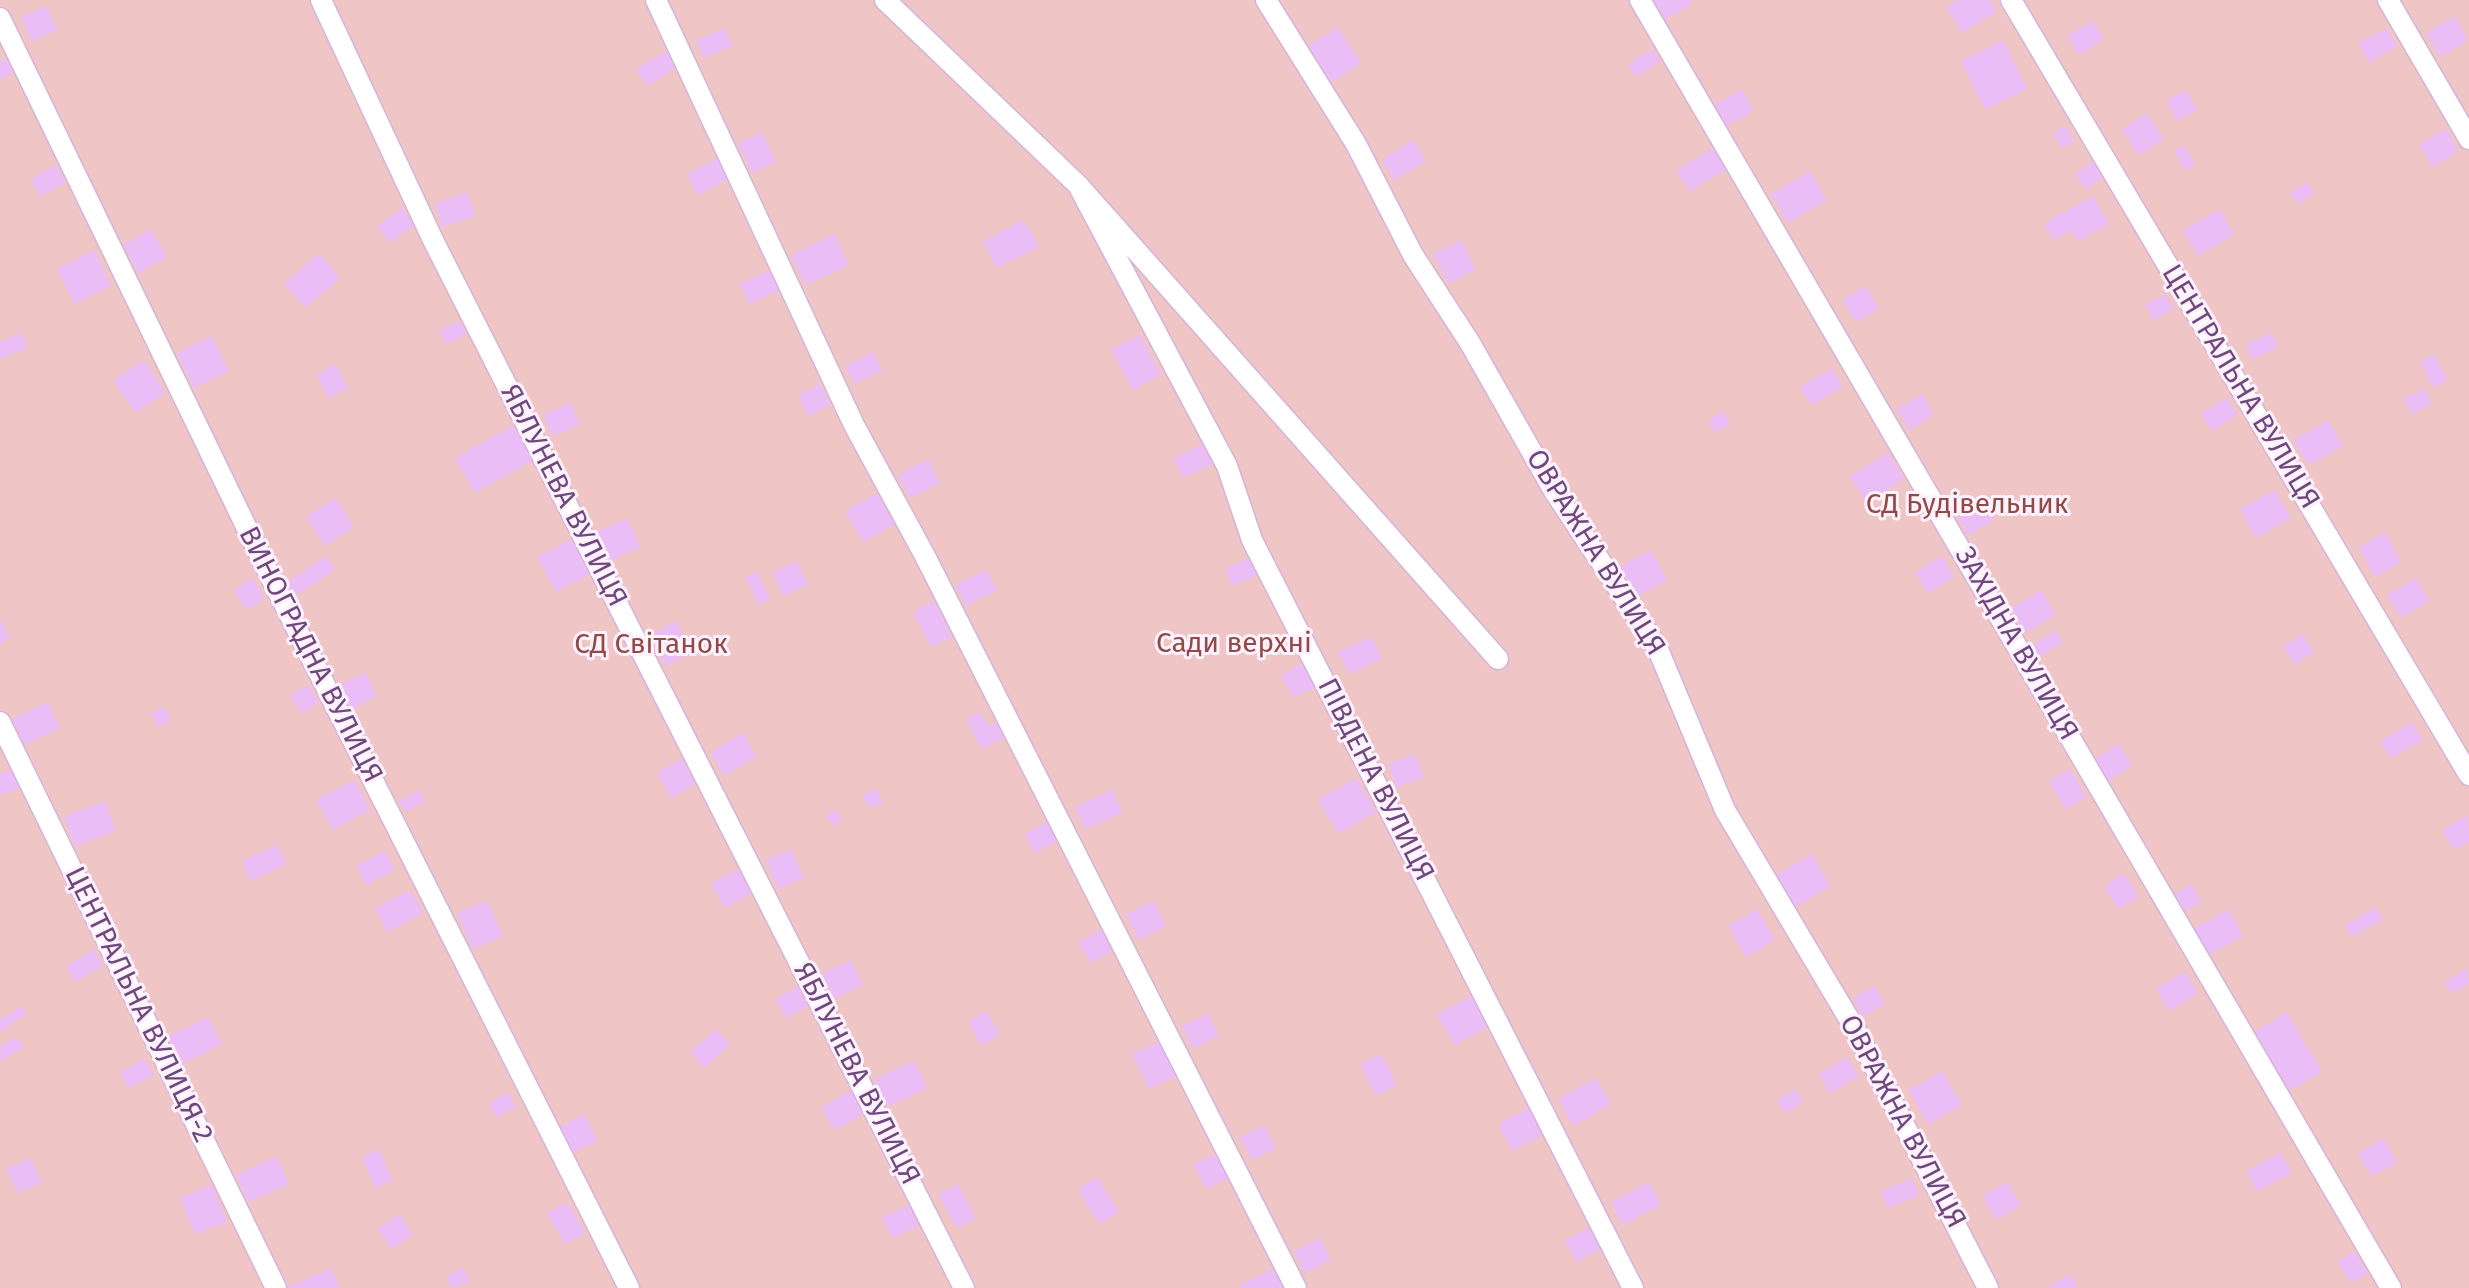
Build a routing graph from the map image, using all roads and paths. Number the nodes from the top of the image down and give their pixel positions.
1 (321, 0) edge
2 (656, 0) edge
3 (885, 0) edge
4 (1266, 0) edge
5 (1640, 0) edge
6 (2011, 0) edge
7 (2388, 0) edge
8 (0, 18) edge
9 (2469, 139) edge
10 (1078, 185) junction
11 (1498, 659) dead end
12 (0, 722) edge
13 (2469, 775) edge
14 (276, 1288) edge
15 (629, 1288) edge
16 (964, 1288) edge
17 (1296, 1288) edge
18 (1633, 1288) edge
19 (1988, 1288) edge
20 (2391, 1288) edge

1 - 16 lane, ЯБЛУНЕВА ВУЛИЦЯ
2 - 17 lane
3 - 10 lane
4 - 19 lane, ОВРАЖНА ВУЛИЦЯ
5 - 20 lane, ЗАХІДНА ВУЛИЦЯ
6 - 13 lane, ЦЕНТРАЛЬНА ВУЛИЦЯ
7 - 9 lane
8 - 15 lane, ВИНОГРАДНА ВУЛИЦЯ
10 - 11 lane
10 - 18 lane, ПІВДЕНА ВУЛИЦЯ
12 - 14 lane, ЦЕНТРАЛЬНА ВУЛИЦЯ-2

